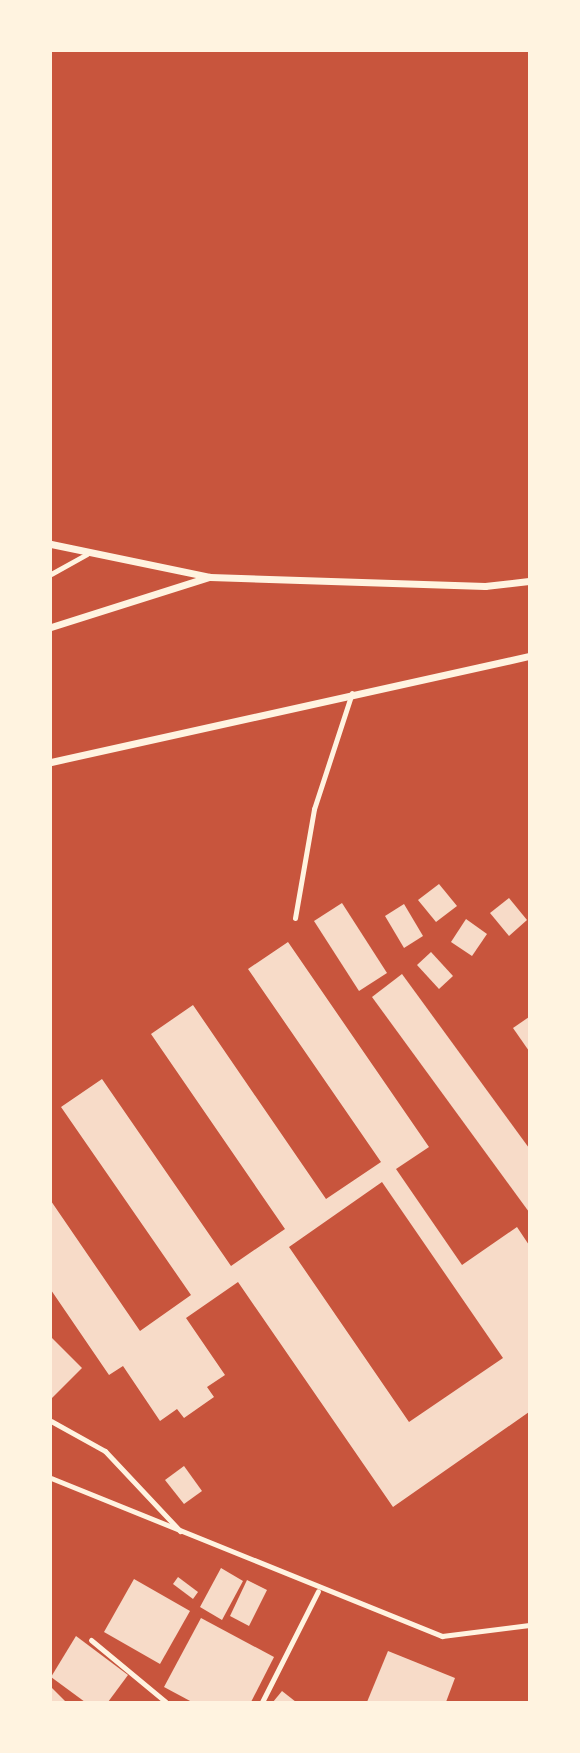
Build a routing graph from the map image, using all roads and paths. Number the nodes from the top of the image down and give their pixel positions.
1 (51, 544) edge
2 (87, 554) junction
3 (51, 574) edge
4 (210, 577) junction
5 (529, 582) edge
6 (51, 627) edge
7 (529, 656) edge
8 (352, 694) junction
9 (51, 762) edge
10 (295, 918) dead end
11 (51, 1421) edge
12 (51, 1478) edge
13 (183, 1535) junction
14 (318, 1591) junction
15 (529, 1625) edge
16 (91, 1640) dead end
17 (166, 1702) edge
18 (262, 1702) edge

1 - 2 street
2 - 3 lane
2 - 4 street
4 - 5 street
4 - 6 street
7 - 8 street
8 - 9 street
8 - 10 lane
11 - 13 lane
12 - 13 lane
13 - 14 lane
14 - 15 lane
14 - 18 lane
16 - 17 lane

